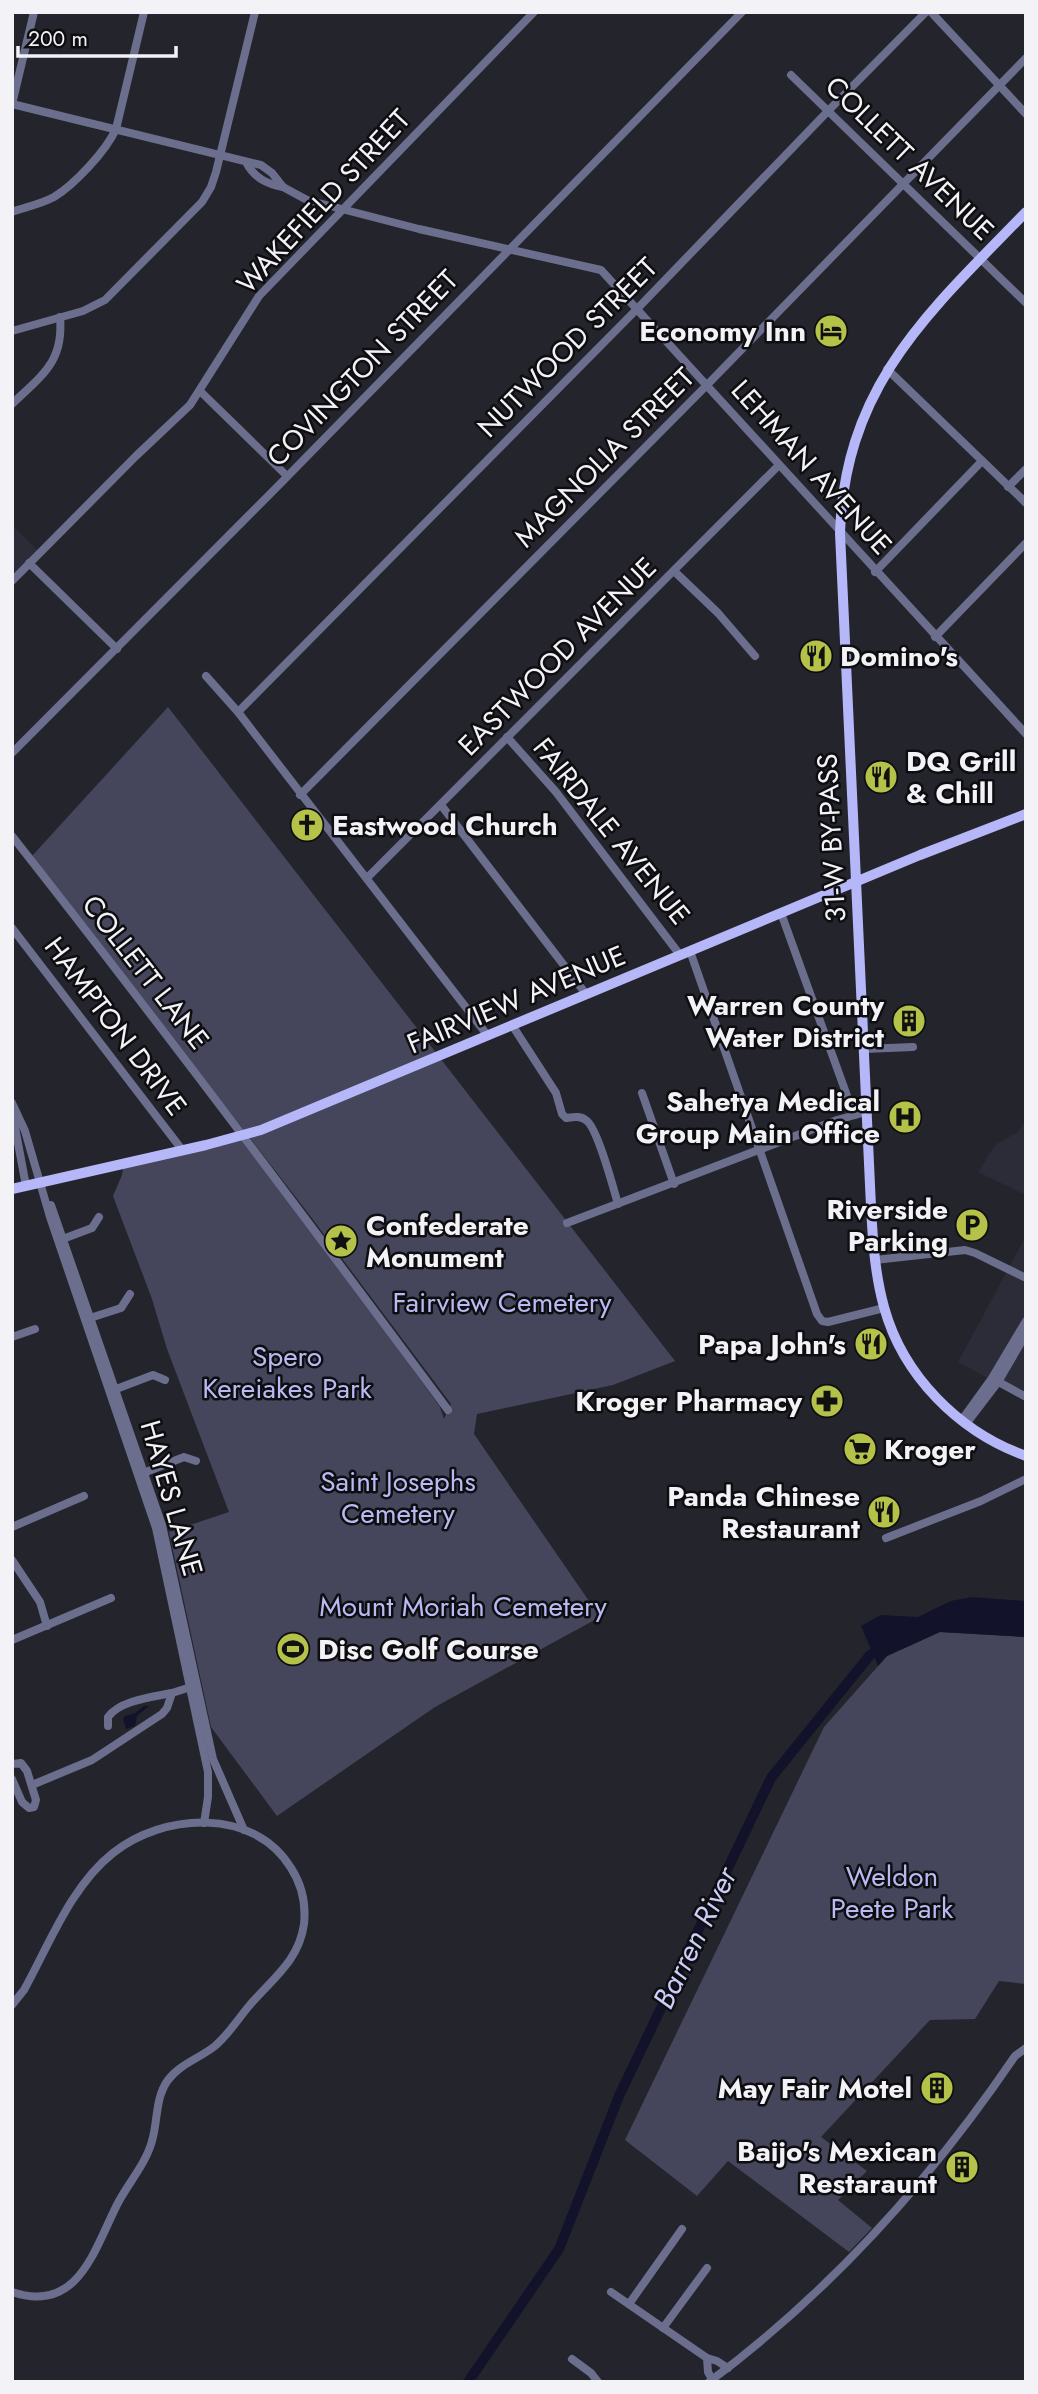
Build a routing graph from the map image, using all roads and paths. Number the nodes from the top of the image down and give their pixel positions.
1 (34, 12) edge
2 (144, 12) edge
3 (255, 12) edge
4 (534, 12) edge
5 (741, 12) edge
6 (929, 12) edge
7 (1026, 58) edge
8 (791, 75) dead end
9 (999, 85) junction
10 (12, 104) edge
11 (829, 110) junction
12 (1026, 114) edge
13 (116, 129) junction
14 (220, 154) junction
15 (246, 162) junction
16 (904, 184) junction
17 (283, 187) junction
18 (344, 210) junction
19 (12, 212) edge
20 (1026, 212) edge
21 (510, 250) junction
22 (981, 259) junction
23 (1026, 287) edge
24 (1018, 295) junction
25 (1026, 303) edge
26 (637, 309) junction
27 (60, 317) junction
28 (12, 331) edge
29 (887, 369) junction
30 (707, 385) junction
31 (200, 391) junction
32 (12, 404) edge
33 (982, 461) junction
34 (778, 466) junction
35 (1026, 469) edge
36 (287, 476) junction
37 (1008, 487) junction
38 (1026, 503) edge
39 (840, 533) junction
40 (1026, 543) edge
41 (29, 563) junction
42 (674, 571) junction
43 (875, 572) junction
44 (12, 581) edge
45 (935, 637) junction
46 (117, 649) junction
47 (755, 656) dead end
48 (206, 676) dead end
49 (237, 712) junction
50 (1026, 734) edge
51 (507, 737) junction
52 (12, 753) edge
53 (300, 795) junction
54 (441, 805) junction
55 (1026, 814) edge
56 (12, 836) edge
57 (367, 878) junction
58 (857, 882) junction
59 (781, 913) junction
60 (12, 928) edge
61 (685, 953) junction
62 (586, 994) junction
63 (512, 1025) junction
64 (488, 1035) junction
65 (913, 1047) dead end
66 (864, 1049) junction
67 (642, 1093) dead end
68 (12, 1102) edge
69 (12, 1111) edge
70 (866, 1112) junction
71 (854, 1115) junction
72 (243, 1135) junction
73 (183, 1151) junction
74 (760, 1151) junction
75 (41, 1183) junction
76 (674, 1184) junction
77 (26, 1186) junction
78 (12, 1189) edge
79 (618, 1204) junction
80 (99, 1217) dead end
81 (566, 1223) dead end
82 (60, 1240) junction
83 (875, 1260) junction
84 (1026, 1278) edge
85 (130, 1294) dead end
86 (884, 1308) junction
87 (88, 1319) junction
88 (1026, 1321) edge
89 (35, 1329) dead end
90 (1026, 1334) edge
91 (12, 1337) edge
92 (165, 1380) dead end
93 (995, 1380) junction
94 (112, 1390) junction
95 (1026, 1397) edge
96 (448, 1410) dead end
97 (963, 1423) junction
98 (1026, 1456) edge
99 (196, 1461) dead end
100 (141, 1474) junction
101 (1026, 1479) edge
102 (84, 1496) dead end
103 (12, 1527) edge
104 (886, 1538) dead end
105 (12, 1560) edge
106 (111, 1598) dead end
107 (47, 1626) junction
108 (12, 1640) edge
109 (193, 1686) junction
110 (172, 1693) junction
111 (108, 1726) dead end
112 (12, 1764) edge
113 (12, 1779) edge
114 (32, 1785) junction
115 (204, 1823) junction
116 (244, 1830) junction
117 (12, 2005) edge
118 (1026, 2041) edge
119 (1026, 2048) edge
120 (1016, 2056) junction
121 (682, 2229) dead end
122 (708, 2268) dead end
123 (12, 2292) edge
124 (611, 2292) dead end
125 (629, 2304) junction
126 (663, 2328) junction
127 (572, 2358) dead end
128 (707, 2358) junction
129 (728, 2368) junction
130 (710, 2381) edge
131 (598, 2382) edge

1 - 10 street
2 - 13 street
3 - 14 street
4 - 18 street, WAKEFIELD STREET
5 - 21 street, COVINGTON STREET
6 - 9 street
6 - 11 street, NUTWOOD STREET
7 - 9 street, MAGNOLIA STREET
8 - 11 street, COLLETT AVENUE
9 - 12 street
9 - 16 street, MAGNOLIA STREET
10 - 13 street
11 - 16 street, COLLETT AVENUE
11 - 26 street, NUTWOOD STREET
13 - 14 street
13 - 19 street
14 - 15 street
14 - 27 street
15 - 17 street
15 - 17 street
16 - 22 street, COLLETT AVENUE
16 - 30 street, MAGNOLIA STREET
17 - 18 street, LEHMAN AVENUE
18 - 21 street, LEHMAN AVENUE
18 - 31 street, WAKEFIELD STREET
20 - 22 main road, 31-W BY-PASS
21 - 26 street, LEHMAN AVENUE
21 - 36 street, COVINGTON STREET
22 - 24 street, COLLETT AVENUE
22 - 29 main road, 31-W BY-PASS
23 - 24 street
24 - 25 street, COLLETT AVENUE
26 - 30 street, LEHMAN AVENUE
26 - 49 street, NUTWOOD STREET
27 - 28 street
27 - 32 street
29 - 33 street
29 - 39 main road, 31-W BY-PASS
30 - 34 street, LEHMAN AVENUE
30 - 53 street, MAGNOLIA STREET
31 - 36 street
31 - 41 street, WAKEFIELD STREET
33 - 37 street
33 - 43 street
34 - 39 street, LEHMAN AVENUE
34 - 42 street, EASTWOOD AVENUE
35 - 37 street
36 - 46 street, COVINGTON STREET
37 - 38 street
39 - 43 street, LEHMAN AVENUE
39 - 58 main road, 31-W BY-PASS
40 - 45 street
41 - 44 street, WAKEFIELD STREET
41 - 46 street
42 - 47 street
42 - 51 street, EASTWOOD AVENUE
43 - 45 street, LEHMAN AVENUE
45 - 50 street, LEHMAN AVENUE
46 - 52 street, COVINGTON STREET
48 - 49 street
49 - 53 street
51 - 54 street, EASTWOOD AVENUE
51 - 61 street, FAIRDALE AVENUE
53 - 57 street
54 - 57 street, EASTWOOD AVENUE
54 - 62 street
55 - 58 main road, FAIRVIEW AVENUE
56 - 72 street, COLLETT LANE
57 - 64 street
58 - 59 main road, FAIRVIEW AVENUE
58 - 66 main road, 31-W BY-PASS
59 - 61 main road, FAIRVIEW AVENUE
59 - 71 street
60 - 73 street, HAMPTON DRIVE
61 - 62 main road, FAIRVIEW AVENUE
61 - 74 street, FAIRDALE AVENUE
62 - 63 main road, FAIRVIEW AVENUE
63 - 64 main road, FAIRVIEW AVENUE
63 - 79 street
64 - 72 main road, FAIRVIEW AVENUE
65 - 66 street
66 - 70 main road, 31-W BY-PASS
67 - 76 street
68 - 75 street, HAYES LANE
69 - 77 street
70 - 71 street
70 - 83 main road, 31-W BY-PASS
71 - 74 street
72 - 73 main road, FAIRVIEW AVENUE
72 - 96 street, COLLETT LANE
73 - 75 main road, FAIRVIEW AVENUE
74 - 76 street
74 - 86 street, FAIRDALE AVENUE
75 - 77 main road, FAIRVIEW AVENUE
75 - 82 street, HAYES LANE
76 - 79 street
77 - 78 main road, FAIRVIEW AVENUE
79 - 81 street
80 - 82 street
82 - 87 street, HAYES LANE
83 - 84 street
83 - 86 main road, 31-W BY-PASS
85 - 87 street
86 - 97 main road, 31-W BY-PASS
87 - 94 street, HAYES LANE
88 - 93 street
89 - 91 street
90 - 93 street
92 - 94 street
93 - 95 street
93 - 97 street
94 - 100 street, HAYES LANE
97 - 98 main road, 31-W BY-PASS
99 - 100 street
100 - 109 street, HAYES LANE
101 - 104 street
102 - 103 street
105 - 107 street
106 - 107 street
107 - 108 street
109 - 110 street
109 - 115 street, HAYES LANE
109 - 116 street, HAYES LANE
110 - 111 street
110 - 114 street
112 - 114 street
113 - 114 street
115 - 116 street
115 - 117 street
116 - 123 street
118 - 120 street
119 - 120 street
120 - 129 street
121 - 125 street
122 - 126 street
124 - 125 street
125 - 126 street
126 - 128 street
127 - 131 street
128 - 129 street
128 - 130 street
129 - 130 street

